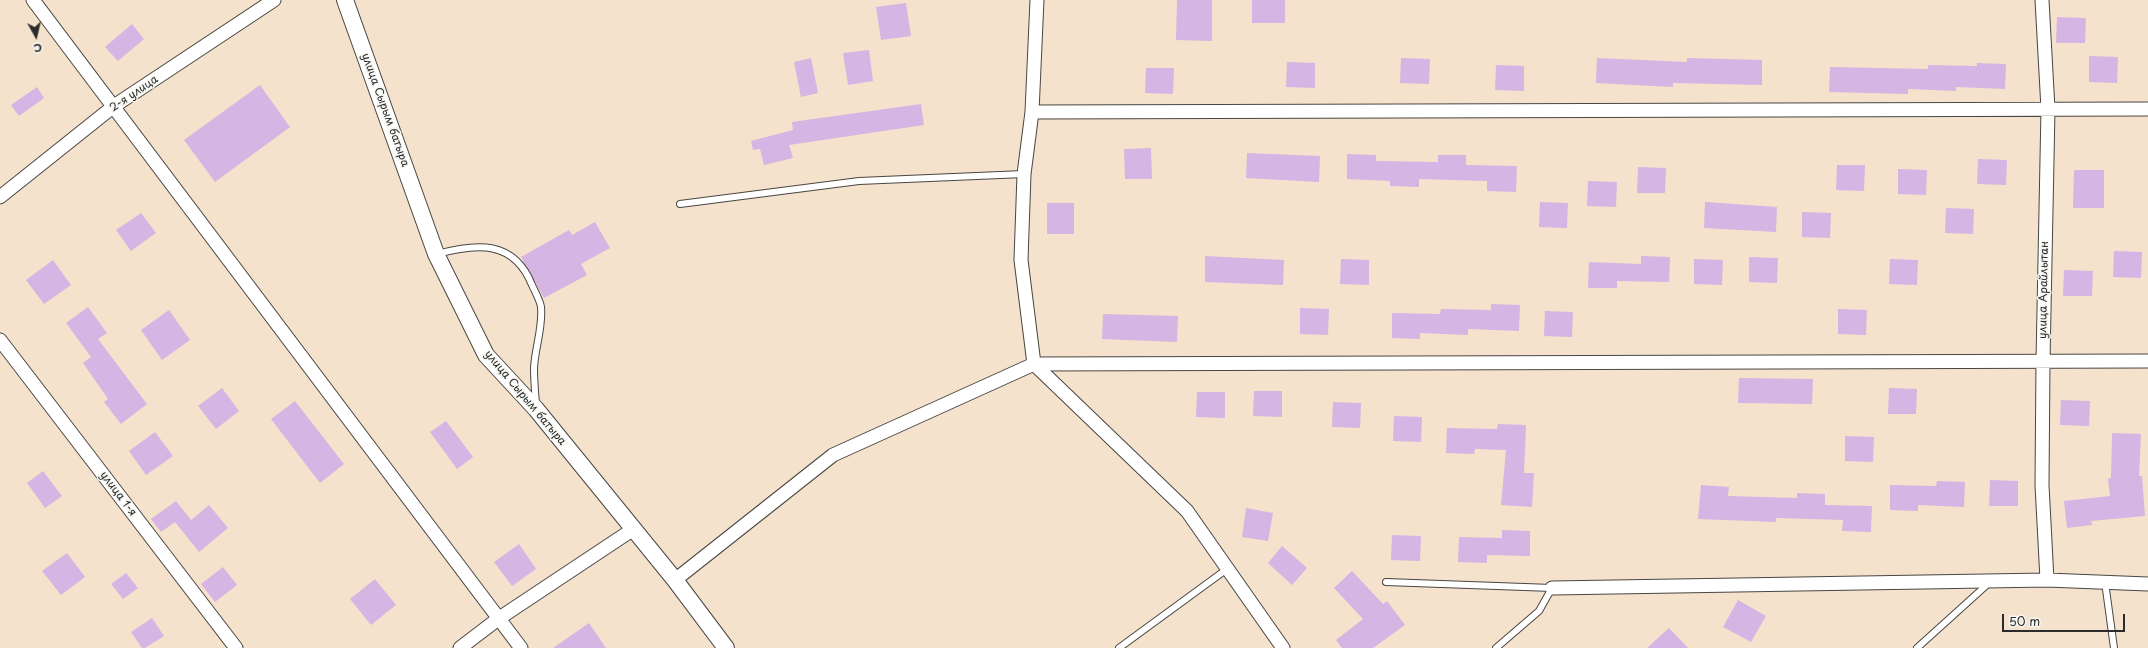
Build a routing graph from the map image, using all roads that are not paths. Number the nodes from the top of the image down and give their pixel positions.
1 (33, 0) edge
2 (274, 0) edge
3 (346, 0) edge
4 (1037, 0) edge
5 (2042, 0) edge
6 (114, 106) junction
7 (2048, 109) junction
8 (2148, 109) edge
9 (1032, 112) junction
10 (1024, 174) junction
11 (0, 197) edge
12 (680, 204) dead end
13 (436, 254) junction
14 (0, 340) edge
15 (2043, 361) junction
16 (2148, 361) edge
17 (1034, 364) junction
18 (536, 409) junction
19 (632, 530) junction
20 (1227, 569) junction
21 (675, 580) junction
22 (2047, 580) junction
23 (1386, 582) dead end
24 (1991, 582) junction
25 (2105, 582) junction
26 (2148, 584) edge
27 (1552, 588) junction
28 (498, 619) junction
29 (236, 648) edge
30 (460, 648) edge
31 (521, 648) edge
32 (726, 648) edge
33 (1119, 648) edge
34 (1283, 648) edge
35 (1496, 648) edge
36 (1917, 648) edge
37 (2114, 648) edge

1 - 6 street
2 - 6 street, 2-я улица
3 - 13 street, улица Сырым батыра
4 - 9 street
5 - 7 street, улица Арайлытан
6 - 11 street, 2-я улица
6 - 28 street
7 - 8 street
7 - 9 street
7 - 15 street, улица Арайлытан
9 - 10 street
10 - 12 lane
10 - 17 street
13 - 18 street, улица Сырым батыра
13 - 18 lane
14 - 29 street, улица 1-я
15 - 16 street
15 - 17 street
15 - 22 street, улица Арайлытан
17 - 20 street
17 - 21 street
18 - 19 street, улица Сырым батыра
19 - 21 street, улица Сырым батыра
19 - 28 street
20 - 33 lane
20 - 34 street
21 - 32 street, улица Сырым батыра
22 - 24 street
22 - 25 street
23 - 27 lane
24 - 27 street
24 - 36 lane
25 - 26 street
25 - 37 lane
27 - 35 lane
28 - 30 street
28 - 31 street

